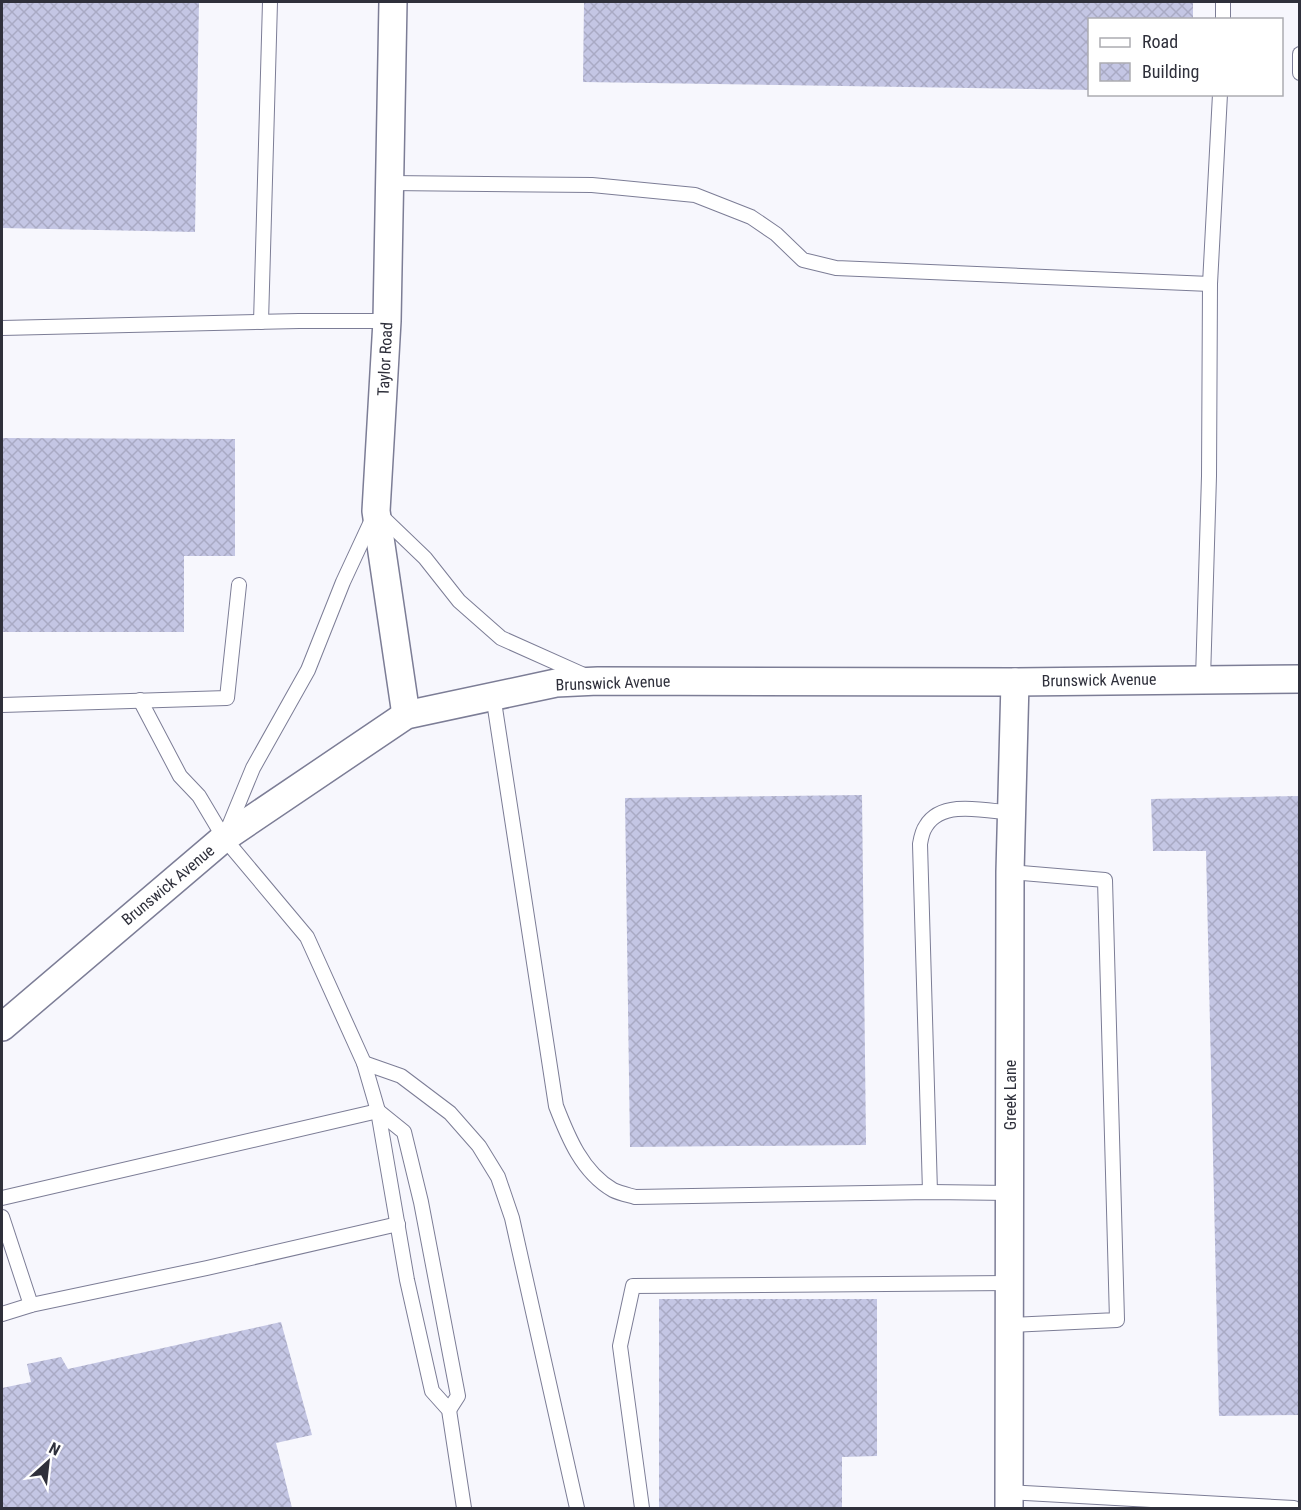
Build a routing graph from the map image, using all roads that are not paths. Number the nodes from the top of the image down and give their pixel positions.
1 (270, 2) edge
2 (393, 2) edge
3 (1223, 2) edge
4 (1223, 18) edge
5 (1299, 54) edge
6 (1299, 73) edge
7 (1220, 96) edge
8 (389, 183) junction
9 (1210, 284) junction
10 (387, 321) junction
11 (261, 322) junction
12 (2, 328) edge
13 (376, 511) junction
14 (239, 585) dead end
15 (1203, 679) junction
16 (1299, 679) edge
17 (598, 681) junction
18 (1015, 682) junction
19 (493, 695) junction
20 (140, 700) junction
21 (2, 705) edge
22 (406, 715) junction
23 (1012, 813) junction
24 (224, 838) junction
25 (1010, 872) junction
26 (2, 1027) edge
27 (364, 1063) junction
28 (378, 1111) junction
29 (930, 1192) junction
30 (1010, 1193) junction
31 (2, 1198) edge
32 (2, 1217) edge
33 (398, 1224) junction
34 (1010, 1283) junction
35 (31, 1305) junction
36 (2, 1314) edge
37 (1009, 1325) junction
38 (449, 1410) junction
39 (1009, 1500) edge
40 (464, 1509) edge
41 (577, 1509) edge
42 (642, 1509) edge
43 (1294, 1509) edge

1 - 11 lane
2 - 8 street, Taylor Road
3 - 4 lane
5 - 6 lane
7 - 9 lane
8 - 9 lane
8 - 10 street, Taylor Road
9 - 15 lane
10 - 11 lane
10 - 13 street, Taylor Road
11 - 12 lane
13 - 17 lane
13 - 22 street, Taylor Road
13 - 24 lane
14 - 20 lane
15 - 16 street, Brunswick Avenue
15 - 18 street, Brunswick Avenue
17 - 18 street, Brunswick Avenue
17 - 19 street, Brunswick Avenue
18 - 23 street, Greek Lane
19 - 22 street, Brunswick Avenue
19 - 29 lane
20 - 21 lane
20 - 24 lane
22 - 24 street, Brunswick Avenue
23 - 25 street, Greek Lane
23 - 29 lane
24 - 26 street, Brunswick Avenue
24 - 27 lane
25 - 30 street, Greek Lane
25 - 37 lane
27 - 28 lane
27 - 41 lane
28 - 31 lane
28 - 33 lane
28 - 38 lane
29 - 30 lane
30 - 34 street, Greek Lane
32 - 35 lane
33 - 35 lane
33 - 38 lane
34 - 37 street, Greek Lane
34 - 42 lane
35 - 36 lane
37 - 39 street, Greek Lane
38 - 40 lane
39 - 43 lane

